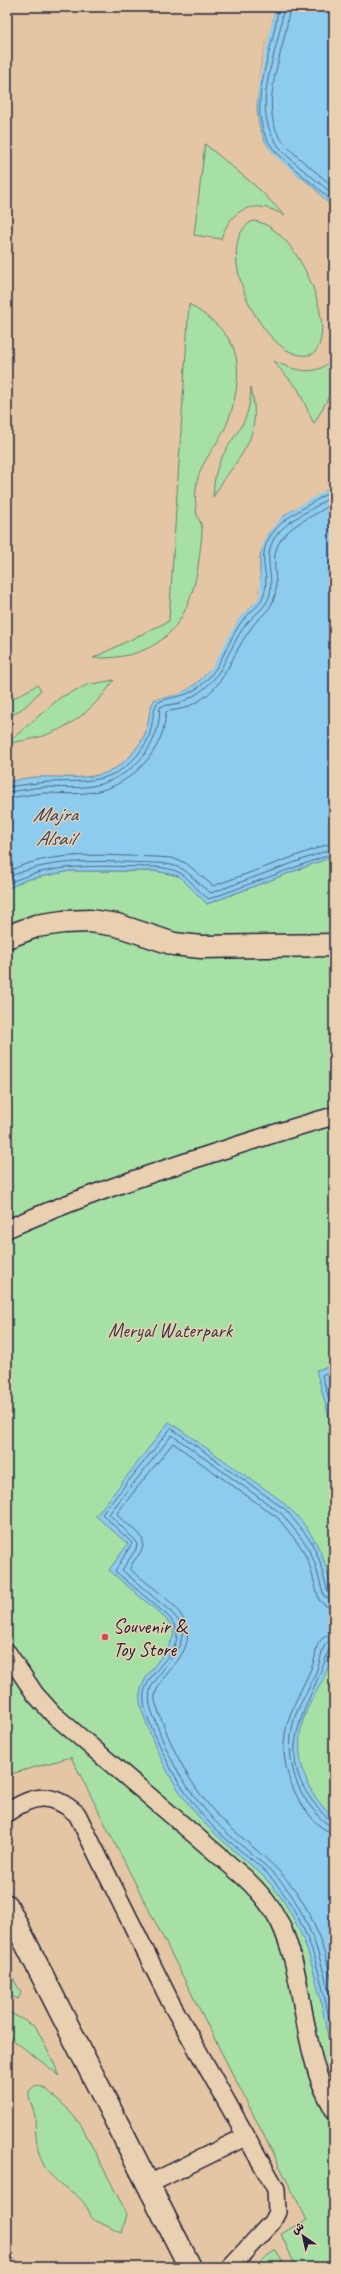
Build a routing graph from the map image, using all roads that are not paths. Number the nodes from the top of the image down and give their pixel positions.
1 (7, 937) edge
2 (334, 945) edge
3 (334, 1116) edge
4 (7, 1229) edge
5 (7, 1652) edge
6 (7, 1813) edge
7 (7, 1906) edge
8 (334, 2110) edge
9 (245, 2137) junction
10 (147, 2185) junction
11 (190, 2267) edge
12 (230, 2267) edge

1 - 2 street
3 - 4 lane
5 - 8 lane
6 - 9 lane
7 - 10 street
9 - 10 lane
9 - 12 lane
10 - 11 street

